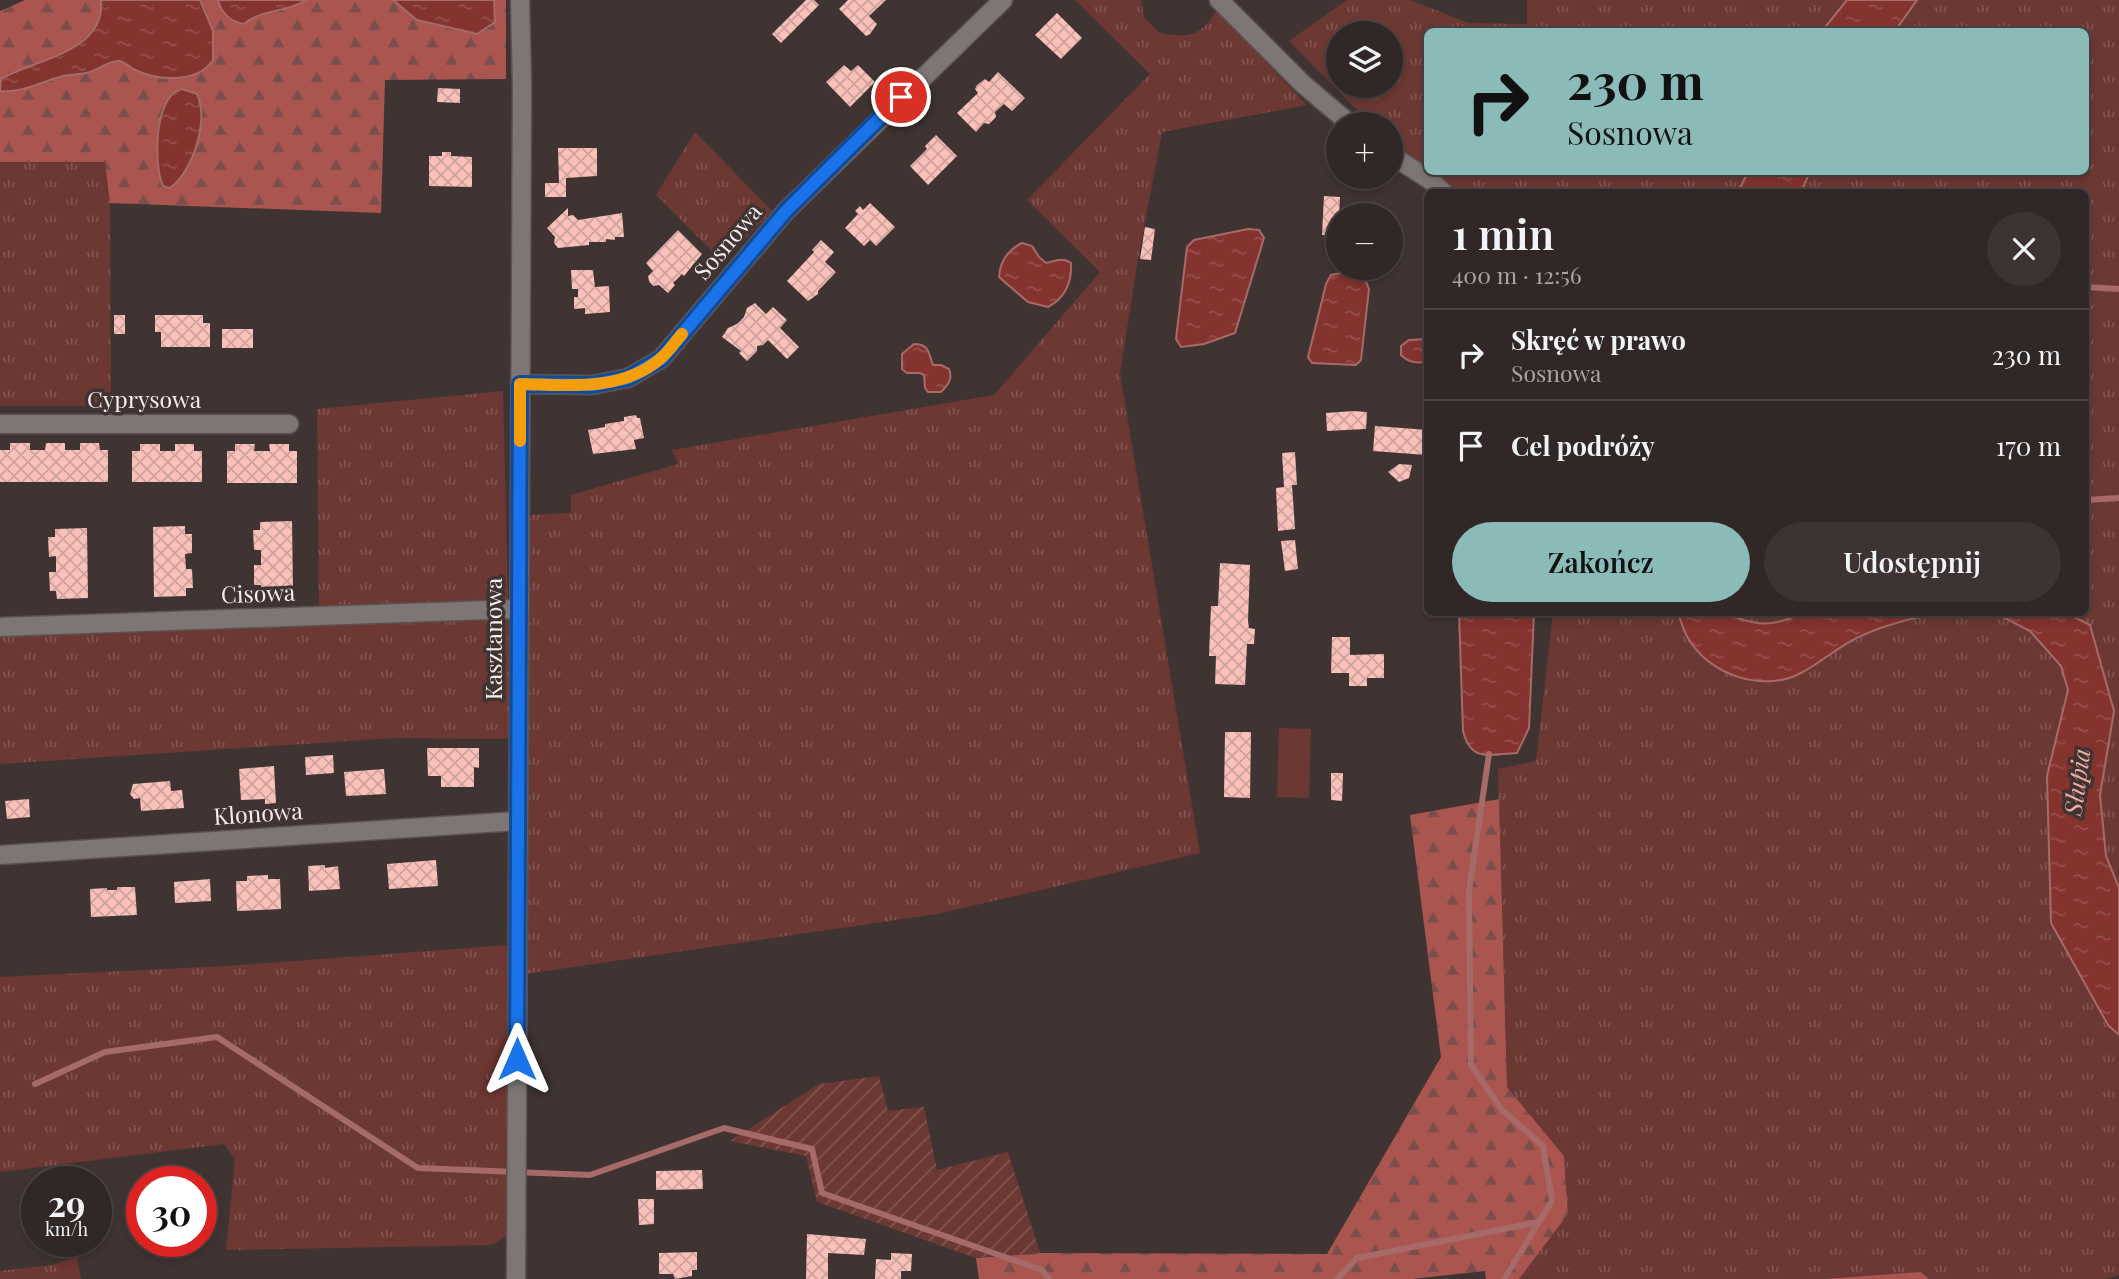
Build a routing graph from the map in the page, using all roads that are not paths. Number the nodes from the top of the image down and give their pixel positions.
1 (520, 0) edge
2 (1003, 0) edge
3 (1219, 0) edge
4 (1336, 112) edge
5 (1403, 163) edge
6 (1440, 189) edge
7 (520, 384) junction
8 (0, 424) edge
9 (289, 424) dead end
10 (518, 609) junction
11 (0, 626) edge
12 (518, 821) junction
13 (0, 855) edge
14 (516, 1279) edge

1 - 7 street, Kasztanowa
2 - 7 street, Sosnowa
3 - 4 street
5 - 6 street
7 - 10 street, Kasztanowa
8 - 9 street, Cyprysowa
10 - 11 street, Cisowa
10 - 12 street, Kasztanowa
12 - 13 street, Klonowa
12 - 14 street, Kasztanowa

